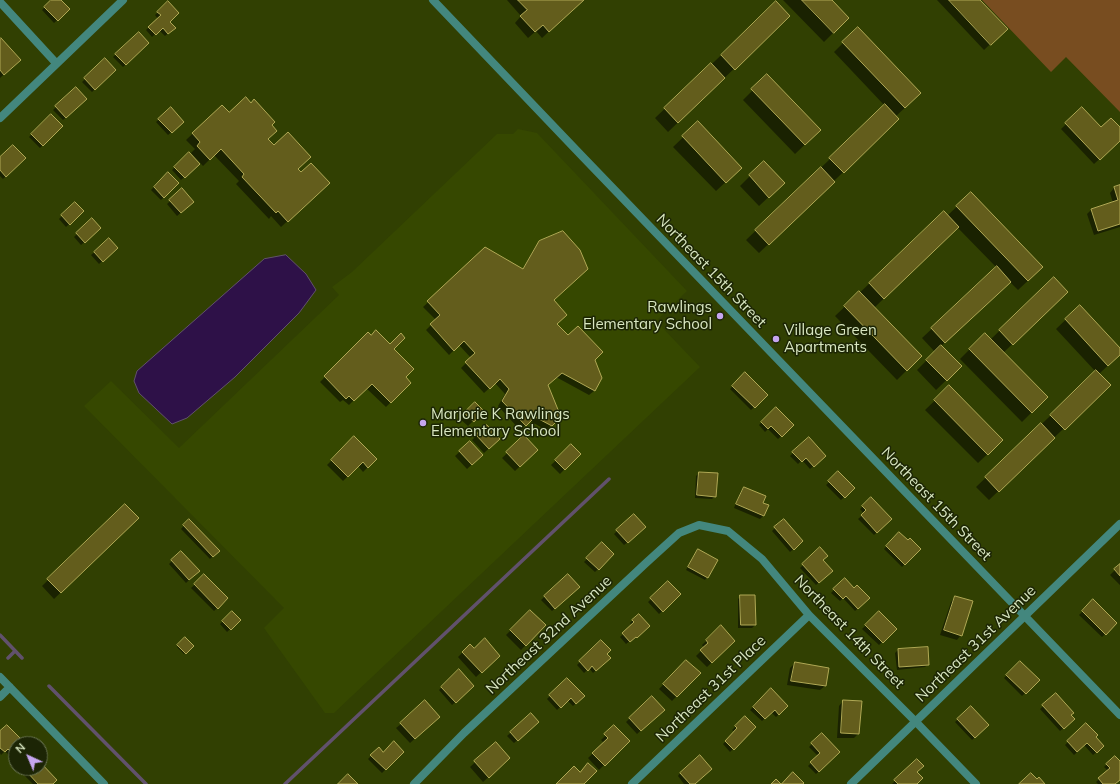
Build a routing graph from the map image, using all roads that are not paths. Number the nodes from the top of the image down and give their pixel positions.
1 (123, 0) edge
2 (433, 0) edge
3 (0, 2) edge
4 (56, 63) junction
5 (0, 118) edge
6 (1120, 524) edge
7 (712, 528) joint
8 (809, 615) junction
9 (1024, 616) junction
10 (0, 677) edge
11 (10, 687) junction
12 (0, 697) edge
13 (1120, 715) edge
14 (916, 722) junction
15 (104, 784) edge
16 (414, 784) edge
17 (632, 784) edge
18 (851, 784) edge
19 (976, 784) edge

1 - 4 street
2 - 9 street, Northeast 15th Street
3 - 4 street
4 - 5 street
6 - 9 street, Northeast 31st Avenue
7 - 8 street, Northeast 14th Street
7 - 16 street, Northeast 32nd Avenue
8 - 14 street, Northeast 14th Street
8 - 17 street, Northeast 31st Place
9 - 13 street, Northeast 15th Street
9 - 14 street, Northeast 31st Avenue
10 - 11 street
11 - 12 street
11 - 15 street
14 - 18 street, Northeast 31st Avenue
14 - 19 street, Northeast 14th Street

